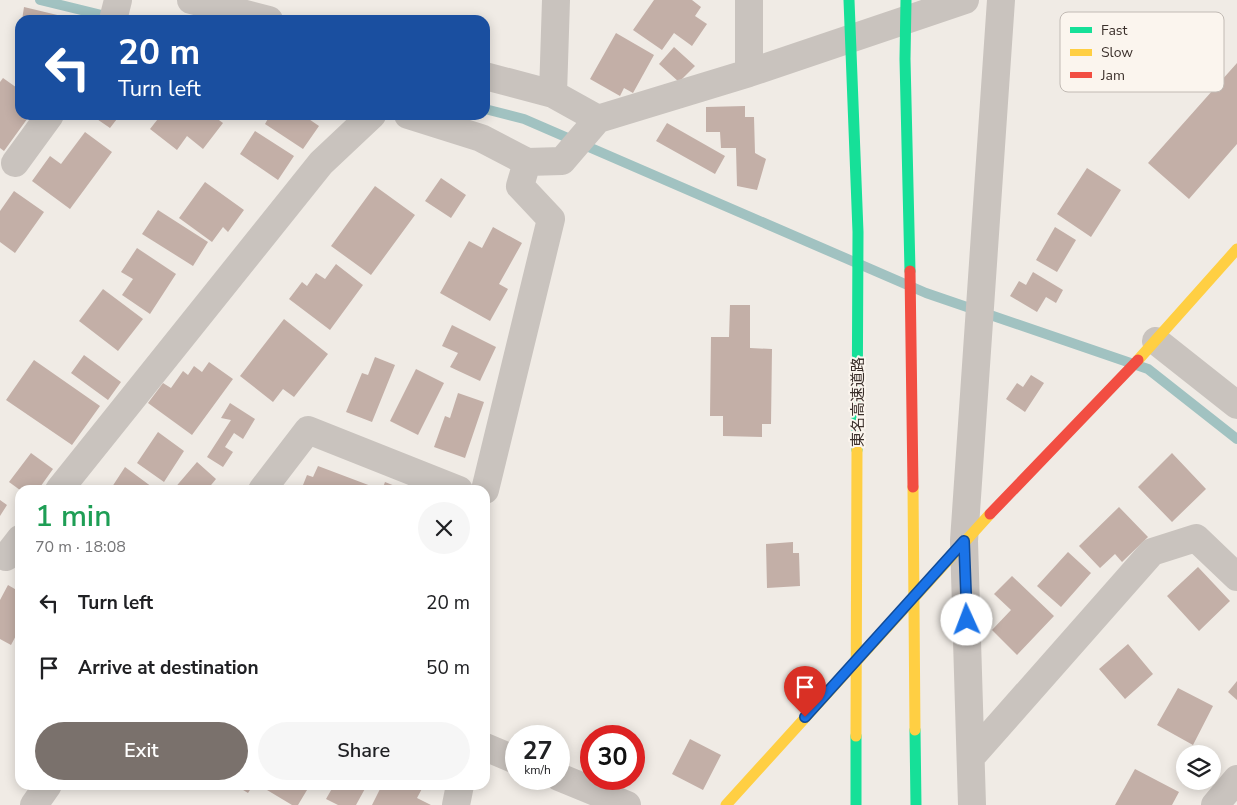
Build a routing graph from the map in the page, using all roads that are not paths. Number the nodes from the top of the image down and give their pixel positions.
1 (118, 0) edge
2 (191, 0) edge
3 (556, 0) edge
4 (749, 0) edge
5 (849, 0) edge
6 (906, 0) edge
7 (965, 0) edge
8 (1001, 0) edge
9 (114, 15) edge
10 (250, 15) edge
11 (749, 73) junction
12 (490, 77) edge
13 (553, 94) junction
14 (46, 120) edge
15 (367, 120) edge
16 (424, 120) edge
17 (596, 122) junction
18 (527, 162) junction
19 (15, 163) dead end
20 (1237, 249) edge
21 (1156, 341) junction
22 (1237, 406) edge
23 (63, 485) edge
24 (266, 485) edge
25 (446, 485) edge
26 (486, 485) edge
27 (964, 541) junction
28 (1237, 577) edge
29 (490, 749) edge
30 (505, 755) edge
31 (971, 757) junction
32 (1237, 779) edge
33 (570, 782) edge
34 (44, 790) edge
35 (459, 790) edge
36 (34, 805) edge
37 (456, 805) edge
38 (627, 805) edge
39 (726, 805) edge
40 (856, 805) edge
41 (916, 805) edge
42 (972, 805) edge
43 (1215, 805) edge

1 - 9 street
2 - 10 street
3 - 13 street
4 - 11 street
5 - 40 main road, 東名高速道路
6 - 41 main road
7 - 11 street
8 - 27 street
11 - 17 street
12 - 13 street
13 - 17 street
14 - 19 street
15 - 23 street
16 - 18 street
17 - 18 street
18 - 26 street
20 - 21 main road
21 - 22 street
21 - 27 main road
24 - 25 street
27 - 31 street
27 - 39 main road
28 - 31 street
29 - 30 street
31 - 42 street
32 - 43 street
33 - 38 street
34 - 36 street
35 - 37 street

